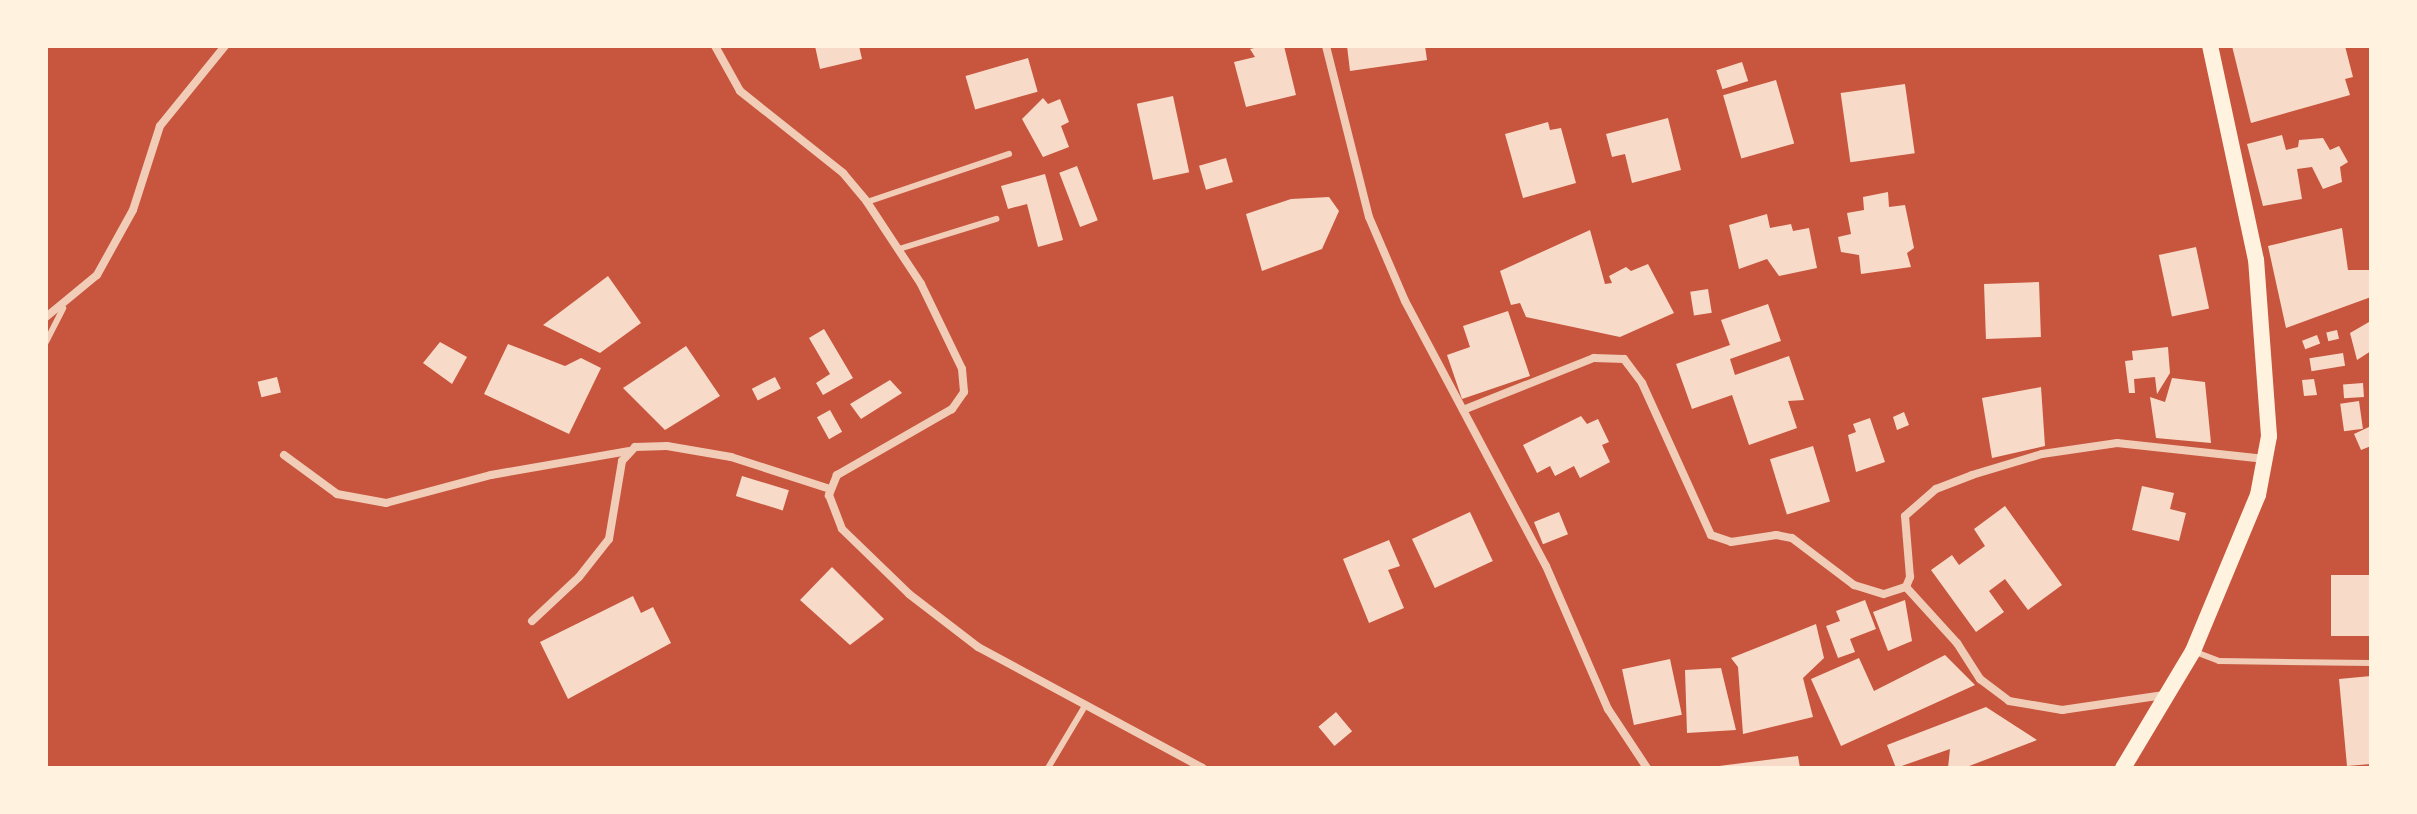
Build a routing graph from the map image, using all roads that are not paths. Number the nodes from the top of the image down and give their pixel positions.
1 (225, 46) edge
2 (715, 46) edge
3 (1326, 46) edge
4 (2210, 46) edge
5 (1009, 154) dead end
6 (867, 202) junction
7 (996, 219) dead end
8 (899, 249) junction
9 (63, 308) junction
10 (46, 317) edge
11 (46, 342) edge
12 (1463, 410) junction
13 (628, 451) junction
14 (284, 455) dead end
15 (2265, 459) junction
16 (830, 489) junction
17 (1906, 587) junction
18 (532, 621) dead end
19 (2193, 651) junction
20 (2371, 663) edge
21 (2167, 695) junction
22 (1085, 706) junction
23 (1048, 768) edge
24 (1203, 768) edge
25 (1647, 768) edge
26 (2123, 768) edge

1 - 9 street
2 - 6 street
3 - 12 street
4 - 15 main road
5 - 6 lane
6 - 8 street
7 - 8 lane
8 - 16 street
9 - 10 street
9 - 11 lane
12 - 17 street
12 - 25 street
13 - 14 street
13 - 16 street
13 - 18 street
15 - 17 street
15 - 19 main road
16 - 22 street
17 - 21 street
19 - 20 lane
19 - 21 main road
21 - 26 main road
22 - 23 lane
22 - 24 street

